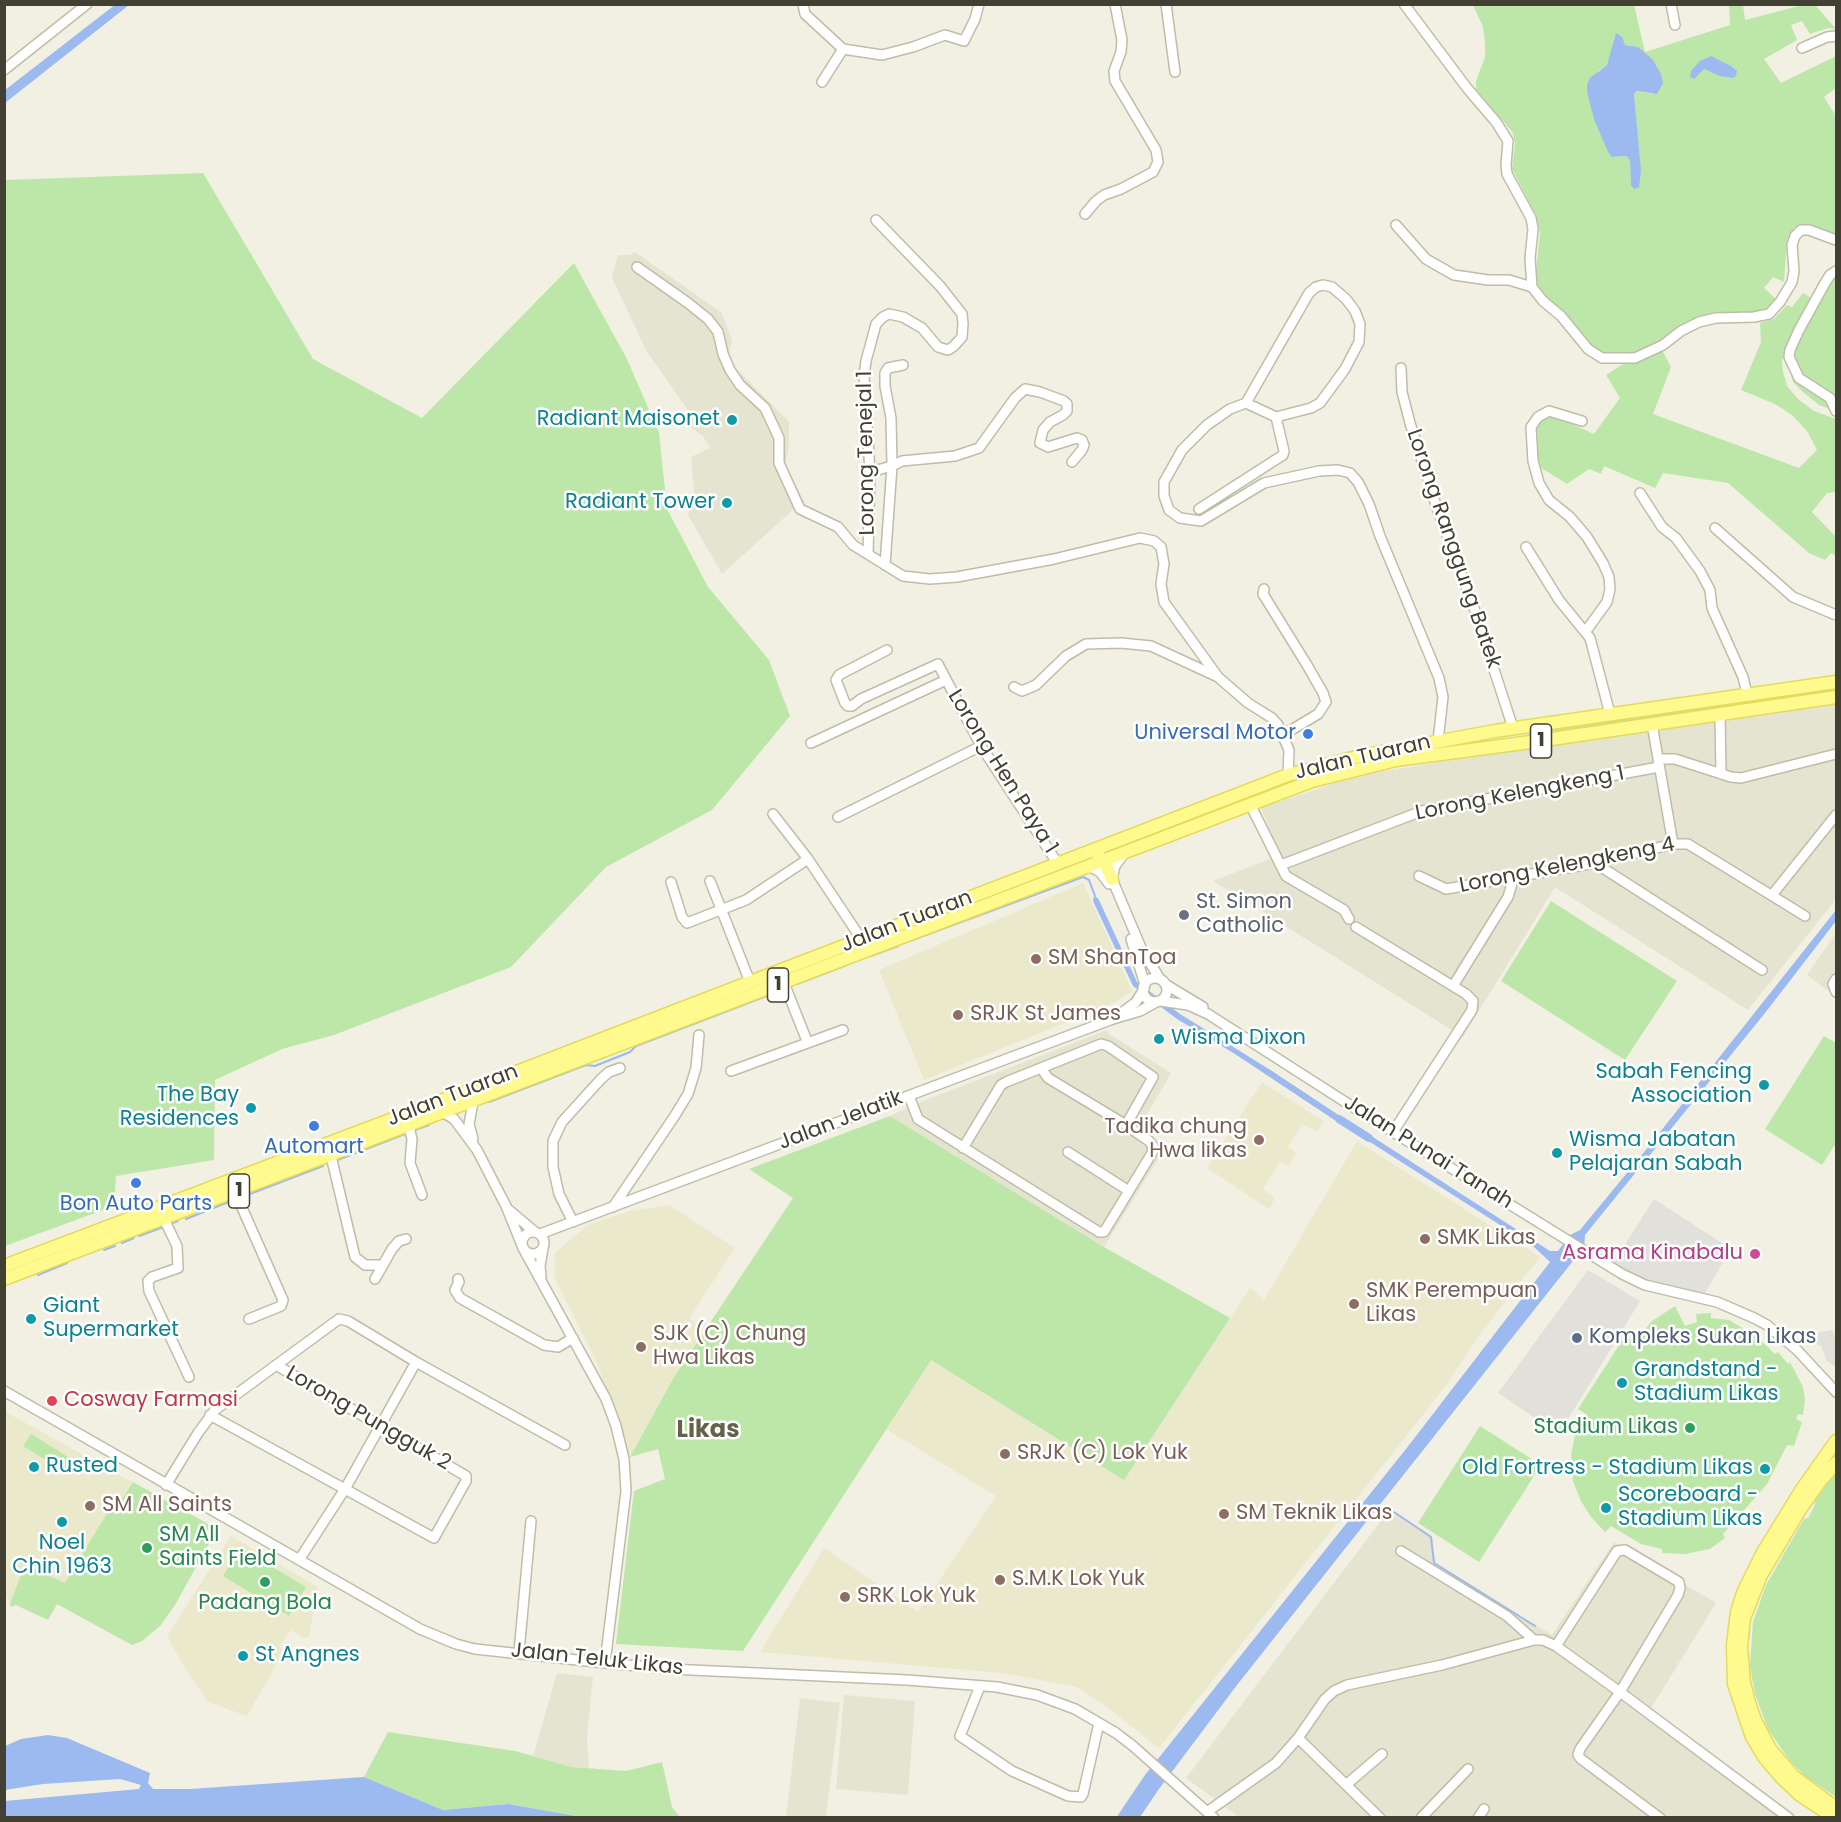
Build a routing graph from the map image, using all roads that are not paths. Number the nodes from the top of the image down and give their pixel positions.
1 (87, 4) edge
2 (803, 4) edge
3 (979, 4) edge
4 (1114, 4) edge
5 (1166, 4) edge
6 (1404, 4) edge
7 (1671, 4) edge
8 (1675, 25) dead end
9 (1836, 36) edge
10 (1802, 48) dead end
11 (843, 49) junction
12 (4, 70) edge
13 (1175, 72) dead end
14 (822, 82) dead end
15 (1086, 214) dead end
16 (876, 220) dead end
17 (1396, 225) dead end
18 (1836, 240) edge
19 (637, 267) dead end
20 (1836, 271) edge
21 (1532, 286) junction
22 (903, 365) dead end
23 (1401, 368) dead end
24 (1246, 403) junction
25 (1836, 411) edge
26 (1276, 417) junction
27 (1582, 421) dead end
28 (1072, 462) dead end
29 (892, 466) junction
30 (870, 472) junction
31 (1640, 493) dead end
32 (1199, 509) dead end
33 (1715, 528) dead end
34 (1526, 547) dead end
35 (868, 554) junction
36 (885, 565) junction
37 (1264, 589) dead end
38 (1836, 615) edge
39 (1586, 631) junction
40 (887, 650) dead end
41 (1218, 677) junction
42 (946, 680) junction
43 (1836, 682) edge
44 (1014, 687) dead end
45 (1747, 694) junction
46 (1836, 697) edge
47 (1610, 714) junction
48 (1720, 714) junction
49 (1652, 724) junction
50 (1513, 728) junction
51 (1495, 731) junction
52 (1283, 735) junction
53 (1438, 741) junction
54 (1538, 741) junction
55 (811, 742) dead end
56 (981, 746) junction
57 (1836, 754) edge
58 (1659, 763) junction
59 (1721, 774) junction
60 (1287, 775) junction
61 (1250, 804) junction
62 (773, 814) dead end
63 (1836, 815) edge
64 (838, 817) dead end
65 (1673, 844) junction
66 (1125, 853) junction
67 (808, 859) junction
68 (1104, 861) junction
69 (1595, 863) junction
70 (1058, 864) junction
71 (1281, 865) junction
72 (1083, 868) junction
73 (1419, 876) dead end
74 (1514, 877) junction
75 (1023, 878) junction
76 (1112, 879) junction
77 (710, 881) dead end
78 (671, 882) dead end
79 (1772, 895) junction
80 (722, 908) junction
81 (1805, 916) dead end
82 (1349, 919) dead end
83 (1356, 927) dead end
84 (862, 940) junction
85 (1762, 970) dead end
86 (1836, 979) edge
87 (1162, 981) junction
88 (750, 982) junction
89 (783, 984) junction
90 (1453, 986) junction
91 (738, 987) junction
92 (1144, 987) junction
93 (1836, 992) edge
94 (1159, 1001) junction
95 (1208, 1014) junction
96 (1113, 1019) junction
97 (843, 1030) dead end
98 (699, 1035) dead end
99 (807, 1041) junction
100 (620, 1068) dead end
101 (1041, 1068) junction
102 (731, 1071) dead end
103 (909, 1096) junction
104 (473, 1102) junction
105 (441, 1108) junction
106 (1126, 1125) junction
107 (409, 1127) junction
108 (1393, 1132) junction
109 (963, 1148) junction
110 (477, 1150) junction
111 (1068, 1152) dead end
112 (332, 1160) junction
113 (1129, 1191) junction
114 (235, 1192) junction
115 (422, 1196) dead end
116 (506, 1206) junction
117 (612, 1207) junction
118 (164, 1219) junction
119 (571, 1223) junction
120 (537, 1233) junction
121 (406, 1239) dead end
122 (84, 1243) junction
123 (544, 1246) junction
124 (523, 1248) junction
125 (383, 1265) junction
126 (4, 1266) edge
127 (4, 1279) edge
128 (375, 1279) dead end
129 (458, 1279) dead end
130 (541, 1280) junction
131 (249, 1319) dead end
132 (573, 1338) junction
133 (416, 1362) junction
134 (276, 1365) junction
135 (189, 1377) dead end
136 (4, 1391) edge
137 (1836, 1393) edge
138 (210, 1415) junction
139 (379, 1426) junction
140 (1836, 1441) edge
141 (565, 1445) dead end
142 (1836, 1463) edge
143 (166, 1485) junction
144 (345, 1489) junction
145 (531, 1521) dead end
146 (1401, 1551) dead end
147 (299, 1560) junction
148 (1534, 1640) junction
149 (1556, 1646) junction
150 (519, 1652) junction
151 (605, 1663) junction
152 (980, 1686) junction
153 (1620, 1692) junction
154 (1099, 1723) junction
155 (1298, 1738) junction
156 (1382, 1754) dead end
157 (1467, 1769) dead end
158 (1347, 1784) junction
159 (1836, 1808) edge
160 (1484, 1809) dead end
161 (1210, 1815) edge
162 (1380, 1818) edge
163 (1420, 1818) edge
164 (1478, 1818) edge
165 (1660, 1818) edge
166 (1789, 1818) edge
167 (1835, 1818) edge

1 - 12 street
2 - 11 street
3 - 11 street
4 - 15 street
5 - 13 street
6 - 21 street
7 - 8 street
9 - 10 street
11 - 14 street
16 - 30 street, Lorong Tenejal 1
17 - 21 street
18 - 21 street
19 - 35 street
20 - 25 street
22 - 29 street
23 - 50 street, Lorong Ranggung Batek
24 - 26 street
24 - 26 street
24 - 53 street
26 - 32 street
27 - 39 street
28 - 29 street
29 - 30 street
29 - 36 street
30 - 35 street, Lorong Tenejal 1
31 - 45 street
33 - 38 street
34 - 39 street
35 - 36 street
36 - 41 street
37 - 52 street
39 - 47 street
40 - 42 street
41 - 44 street
41 - 52 street
42 - 55 street
42 - 56 street, Lorong Hen Paya 1
43 - 45 main road, Jalan Tuaran / 1
45 - 47 main road, Jalan Tuaran / 1
46 - 48 main road, Jalan Tuaran / 1
47 - 50 main road, Jalan Tuaran / 1
48 - 49 main road, Jalan Tuaran / 1
48 - 59 street
49 - 54 main road, Jalan Tuaran / 1
49 - 58 street
50 - 51 main road, Jalan Tuaran / 1
51 - 53 main road, Jalan Tuaran / 1
51 - 54 main road
52 - 60 street
53 - 60 main road, Jalan Tuaran / 1
54 - 61 main road, Jalan Tuaran / 1
56 - 64 street
56 - 70 street, Lorong Hen Paya 1
57 - 59 street, Lorong Kelengkeng 1
58 - 59 street, Lorong Kelengkeng 1
58 - 65 street
58 - 71 street, Lorong Kelengkeng 1
60 - 70 main road, Jalan Tuaran / 1
61 - 66 main road, Jalan Tuaran / 1
61 - 71 street
62 - 67 street
63 - 79 street
65 - 69 street, Lorong Kelengkeng 4
65 - 79 street, Lorong Kelengkeng 4
66 - 68 main road, Jalan Tuaran / 1
66 - 76 street
67 - 80 street
67 - 84 street
68 - 72 main road, Jalan Tuaran / 1
68 - 75 main road
68 - 76 main road
69 - 74 street, Lorong Kelengkeng 4
69 - 85 street
70 - 75 main road, Jalan Tuaran / 1
71 - 82 street
72 - 89 main road, Jalan Tuaran / 1
72 - 92 street
73 - 74 street, Lorong Kelengkeng 4
74 - 90 street
75 - 84 main road, Jalan Tuaran / 1
76 - 87 street
77 - 80 street
78 - 80 street
79 - 81 street, Lorong Kelengkeng 4
80 - 88 street
83 - 90 street
84 - 88 main road, Jalan Tuaran / 1
86 - 93 street
87 - 92 street
87 - 94 street
87 - 95 street
88 - 91 main road, Jalan Tuaran / 1
89 - 91 main road
89 - 99 street
89 - 104 main road, Jalan Tuaran / 1
90 - 108 street
91 - 105 main road, Jalan Tuaran / 1
92 - 94 street
92 - 96 street, Jalan Jelatik
94 - 95 street
94 - 96 street, Jalan Jelatik
95 - 108 street, Jalan Punai Tanah
96 - 103 street, Jalan Jelatik
97 - 99 street
98 - 117 street
99 - 102 street
100 - 119 street
101 - 106 street
101 - 106 street
101 - 109 street
103 - 109 street
103 - 117 street, Jalan Jelatik
104 - 105 main road, Jalan Tuaran
104 - 110 street
105 - 107 main road, Jalan Tuaran / 1
105 - 110 street
105 - 122 main road, Jalan Tuaran / 1
106 - 113 street
107 - 112 main road, Jalan Tuaran / 1
107 - 115 street
108 - 137 street, Jalan Punai Tanah
109 - 113 street
110 - 116 street
111 - 113 street
112 - 114 main road, Jalan Tuaran / 1
112 - 125 street
114 - 118 main road, Jalan Tuaran / 1
114 - 131 street
116 - 120 street
116 - 124 street
117 - 119 street, Jalan Jelatik
118 - 122 main road, Jalan Tuaran / 1
118 - 135 street
119 - 120 street, Jalan Jelatik
119 - 123 street, Jalan Jelatik
120 - 123 street
120 - 124 street
121 - 125 street
122 - 126 main road, Jalan Tuaran / 1
122 - 127 main road, Jalan Tuaran / 1
123 - 124 street
123 - 130 street
124 - 130 street
125 - 128 street
129 - 132 street
130 - 132 street
132 - 151 street
133 - 134 street
133 - 139 street
133 - 141 street
134 - 138 street
134 - 139 street, Lorong Pungguk 2
136 - 143 street, Jalan Teluk Likas
138 - 143 street
138 - 144 street
139 - 144 street
139 - 144 street, Lorong Pungguk 2
140 - 167 main road
142 - 159 main road
143 - 147 street, Jalan Teluk Likas
144 - 147 street
145 - 150 street
146 - 148 street
147 - 150 street, Jalan Teluk Likas
148 - 149 street
148 - 155 street
149 - 153 street
149 - 153 street
150 - 151 street, Jalan Teluk Likas
151 - 152 street, Jalan Teluk Likas
152 - 154 street, Jalan Teluk Likas
152 - 154 street
153 - 165 street
153 - 166 street
154 - 161 street, Jalan Teluk Likas
155 - 158 street
155 - 161 street
156 - 158 street
157 - 163 street
158 - 162 street
160 - 164 street

